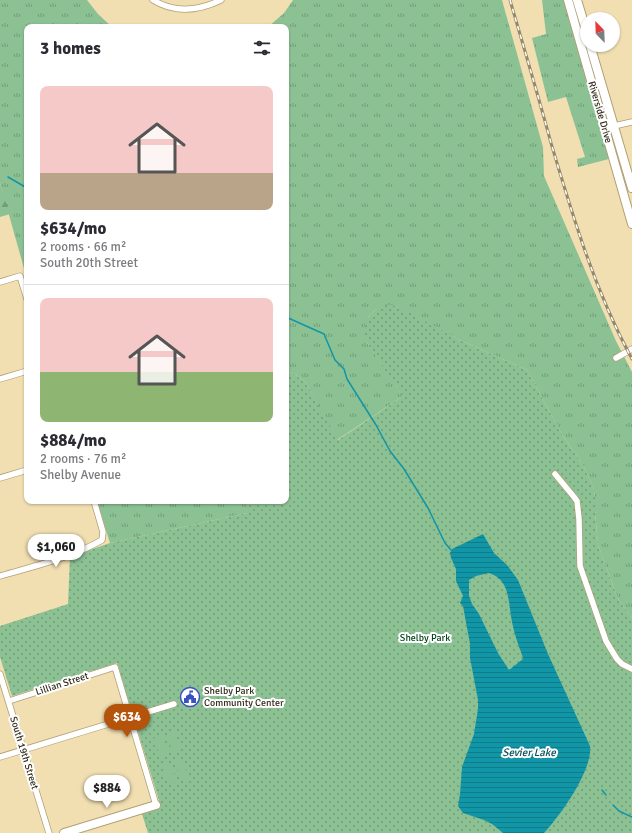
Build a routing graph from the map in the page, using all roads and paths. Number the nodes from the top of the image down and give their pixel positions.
1 (153, 0) edge
2 (221, 0) edge
3 (568, 0) edge
4 (577, 0) edge
5 (581, 12) edge
6 (592, 52) edge
7 (632, 122) edge
8 (614, 127) junction
9 (605, 128) junction
10 (632, 188) edge
11 (631, 220) edge
12 (0, 282) edge
13 (24, 289) edge
14 (632, 349) edge
15 (616, 358) dead end
16 (24, 372) edge
17 (0, 379) edge
18 (24, 471) edge
19 (555, 474) dead end
20 (0, 478) edge
21 (95, 504) edge
22 (0, 576) edge
23 (632, 669) edge
24 (0, 674) edge
25 (9, 701) junction
26 (174, 704) dead end
27 (130, 718) junction
28 (23, 750) junction
29 (0, 757) edge
30 (156, 804) joint
31 (48, 833) edge
32 (64, 833) edge

1 - 2 street
3 - 9 street, Riverside Drive
4 - 5 street
6 - 8 street, Riverside Drive
7 - 8 street
8 - 9 street
8 - 10 street, Riverside Drive
9 - 11 street, Riverside Drive
12 - 13 street
14 - 15 street
16 - 17 street
18 - 20 street
19 - 23 street
21 - 22 street
24 - 25 street, South 19th Street
25 - 27 street, Lillian Street
25 - 28 street, South 19th Street
26 - 27 street
27 - 28 street
27 - 30 street
28 - 29 street
28 - 31 street, South 19th Street
30 - 32 street

